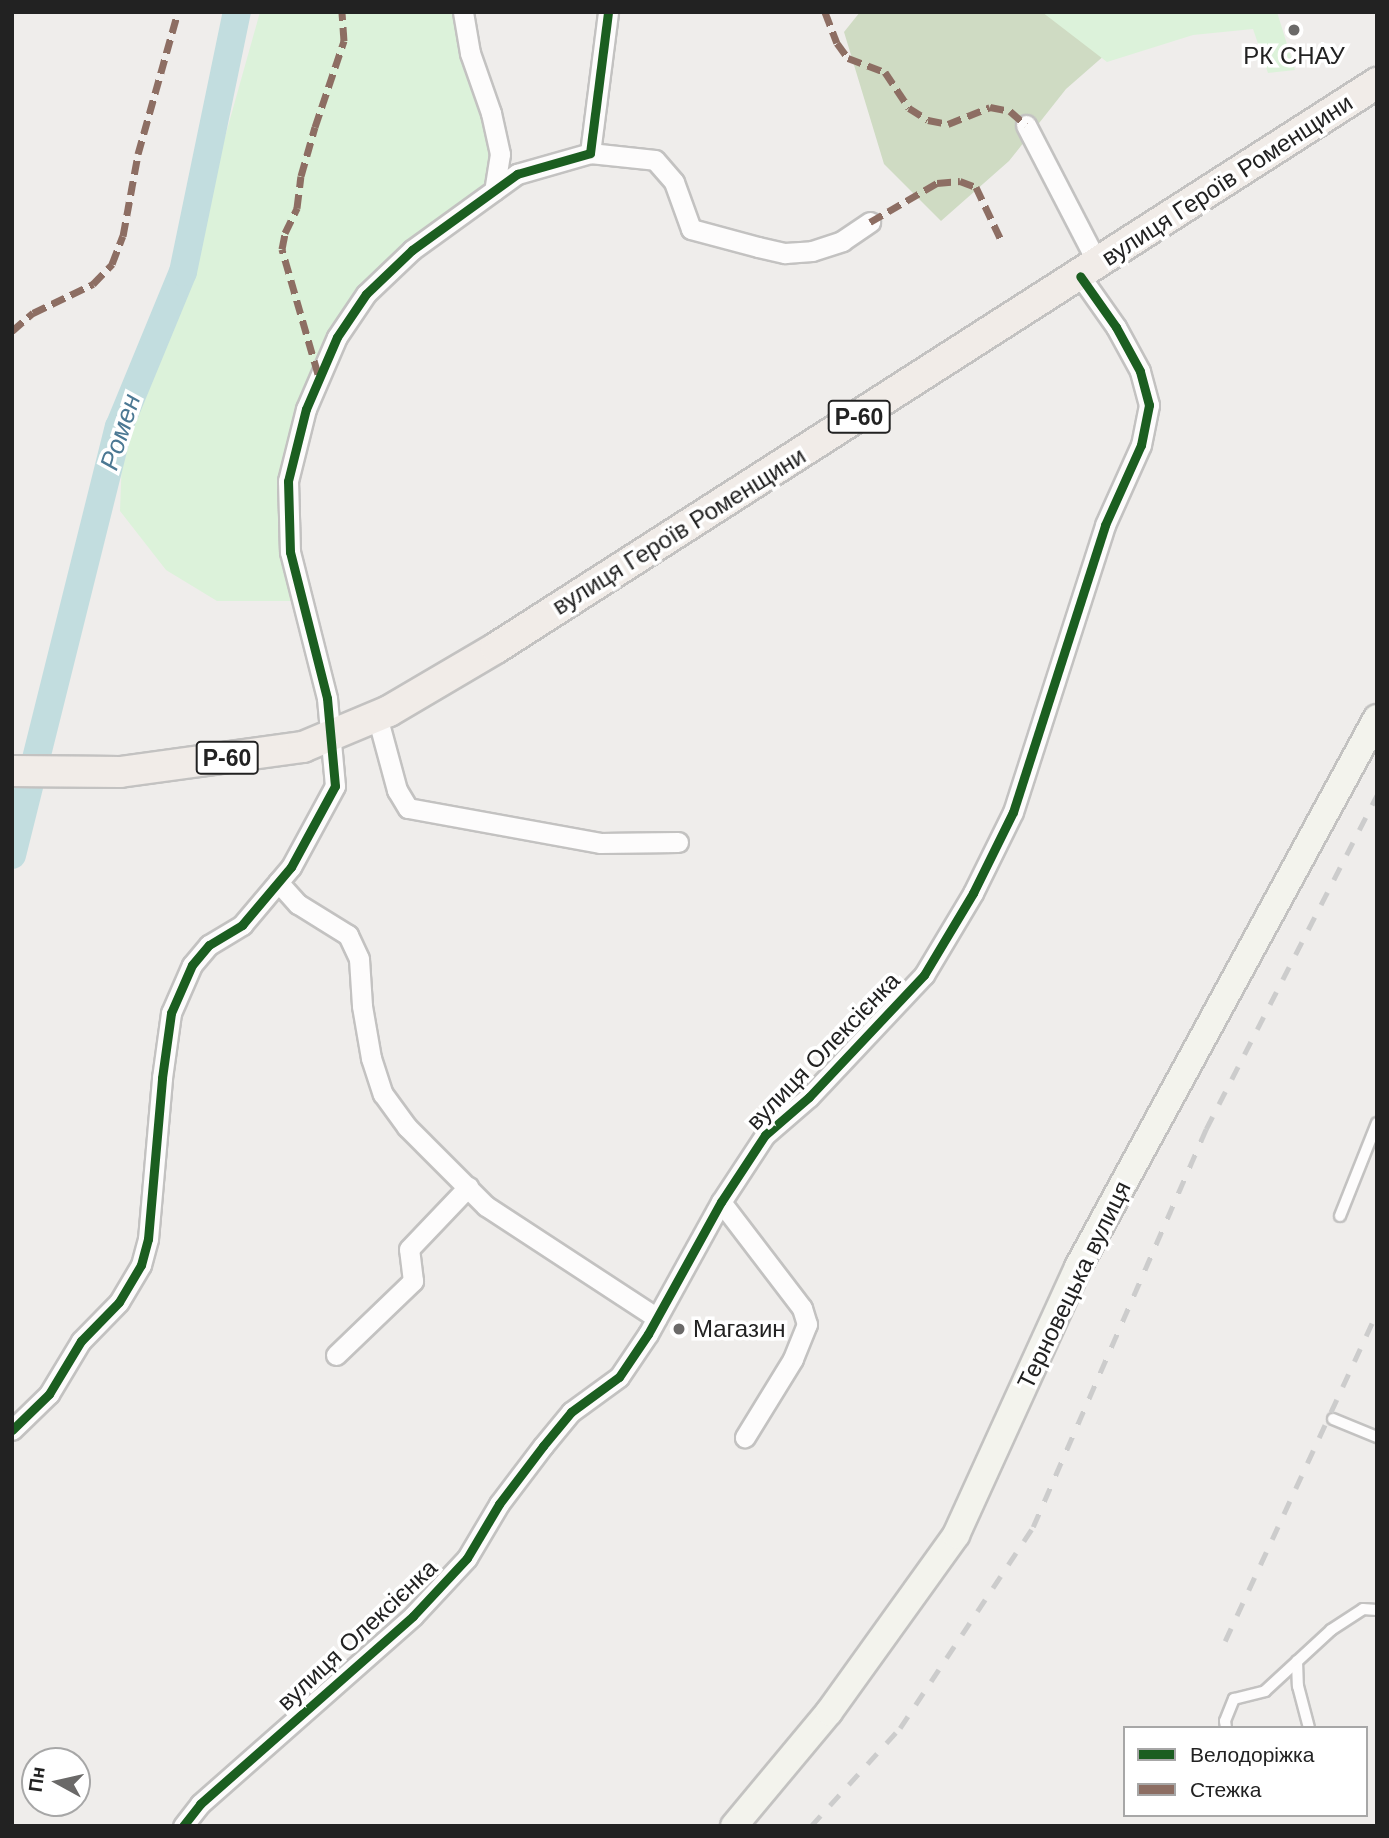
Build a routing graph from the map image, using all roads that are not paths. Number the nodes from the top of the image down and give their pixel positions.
1 (463, 12) edge
2 (608, 12) edge
3 (1377, 83) edge
4 (1026, 125) dead end
5 (590, 153) junction
6 (494, 191) junction
7 (870, 222) dead end
8 (1089, 270) junction
9 (377, 716) junction
10 (1377, 718) edge
11 (332, 735) junction
12 (12, 771) edge
13 (678, 842) dead end
14 (278, 882) junction
15 (1377, 1123) edge
16 (468, 1187) junction
17 (721, 1202) junction
18 (1340, 1216) dead end
19 (657, 1318) junction
20 (336, 1354) dead end
21 (1333, 1419) dead end
22 (12, 1430) edge
23 (745, 1437) dead end
24 (1377, 1437) edge
25 (1377, 1610) edge
26 (1297, 1661) junction
27 (1226, 1726) edge
28 (1308, 1726) edge
29 (183, 1826) edge
30 (734, 1826) edge

1 - 6 street
2 - 5 street
3 - 8 main road, вулиця Героїв Роменщини / Р-60
4 - 8 street, вулиця Олексієнка
5 - 6 street
5 - 7 street
6 - 11 street
8 - 9 main road, вулиця Героїв Роменщини / Р-60
8 - 17 street, вулиця Олексієнка
9 - 11 main road, вулиця Героїв Роменщини / Р-60
9 - 13 street
10 - 30 main road, Терновецька вулиця
11 - 12 main road, вулиця Героїв Роменщини / Р-60
11 - 14 street
14 - 16 street
14 - 22 street
15 - 18 lane
16 - 19 street
16 - 20 street
17 - 19 street, вулиця Олексієнка
17 - 23 street
19 - 29 street, вулиця Олексієнка
21 - 24 lane
25 - 26 lane
26 - 27 lane
26 - 28 lane

